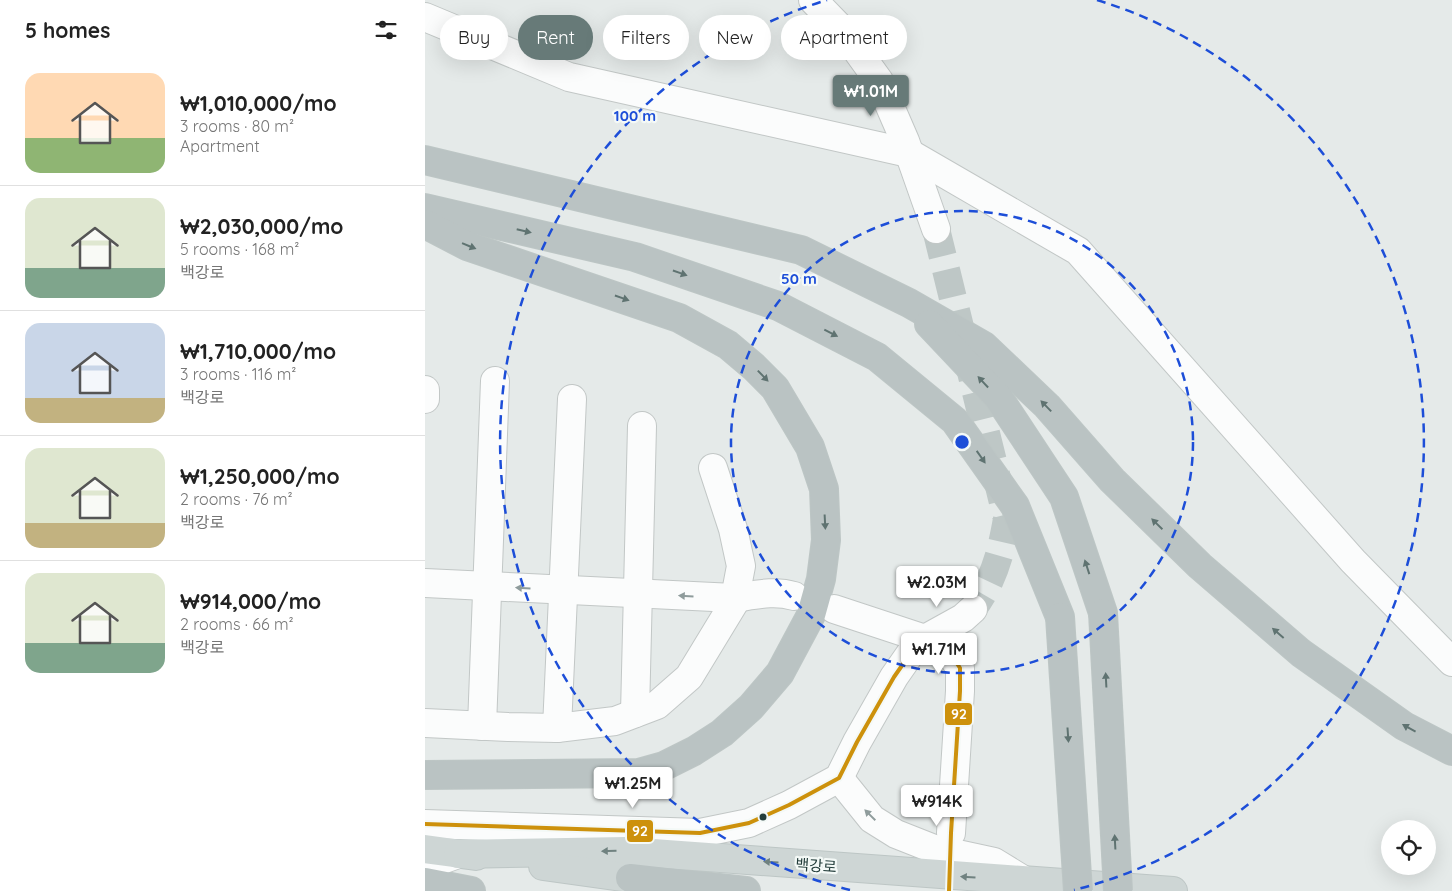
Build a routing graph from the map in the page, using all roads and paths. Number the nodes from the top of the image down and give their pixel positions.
1 (813, 0) edge
2 (425, 17) edge
3 (909, 153) junction
4 (425, 160) edge
5 (425, 208) edge
6 (425, 224) edge
7 (936, 229) tunnel mouth
8 (909, 303) junction
9 (495, 381) dead end
10 (425, 390) edge
11 (572, 398) dead end
12 (425, 399) edge
13 (642, 426) dead end
14 (713, 468) dead end
15 (425, 583) edge
16 (488, 586) junction
17 (563, 590) junction
18 (638, 593) junction
19 (794, 596) dead end
20 (735, 598) junction
21 (834, 609) dead end
22 (973, 609) tunnel mouth
23 (925, 640) junction
24 (1452, 662) edge
25 (635, 714) junction
26 (425, 723) edge
27 (483, 726) junction
28 (557, 728) junction
29 (1452, 751) edge
30 (425, 775) edge
31 (839, 778) junction
32 (425, 824) edge
33 (951, 833) dead end
34 (425, 849) edge
35 (459, 854) junction
36 (425, 866) edge
37 (630, 878) junction
38 (1025, 881) junction
39 (425, 882) edge
40 (471, 891) edge
41 (676, 891) edge
42 (746, 891) edge
43 (1078, 891) edge
44 (1118, 891) edge
45 (1173, 891) edge

1 - 3 street
2 - 3 street
3 - 7 street
3 - 24 street
4 - 8 highway
5 -> 43 highway, bridge
6 -> 30 highway
29 -> 8 highway
44 -> 8 highway, bridge
9 - 16 street
10 - 12 street
11 - 17 street
13 - 18 street
14 - 20 street
15 - 16 street
17 -> 16 street
16 - 27 street
17 - 18 street
17 - 28 street
20 -> 18 street
18 - 25 street
19 - 20 street
20 - 25 street
21 - 23 street
22 - 23 street
23 - 31 street
23 - 33 street
25 - 28 street
26 - 27 street
27 - 28 street
31 - 32 street
38 -> 31 street
34 - 35 main road, 백강로
35 - 36 street
35 - 37 main road, 백강로
38 -> 35 main road, 백강로
37 - 41 main road, 백강로
37 - 42 highway
38 - 45 main road, 백강로
39 - 40 highway

